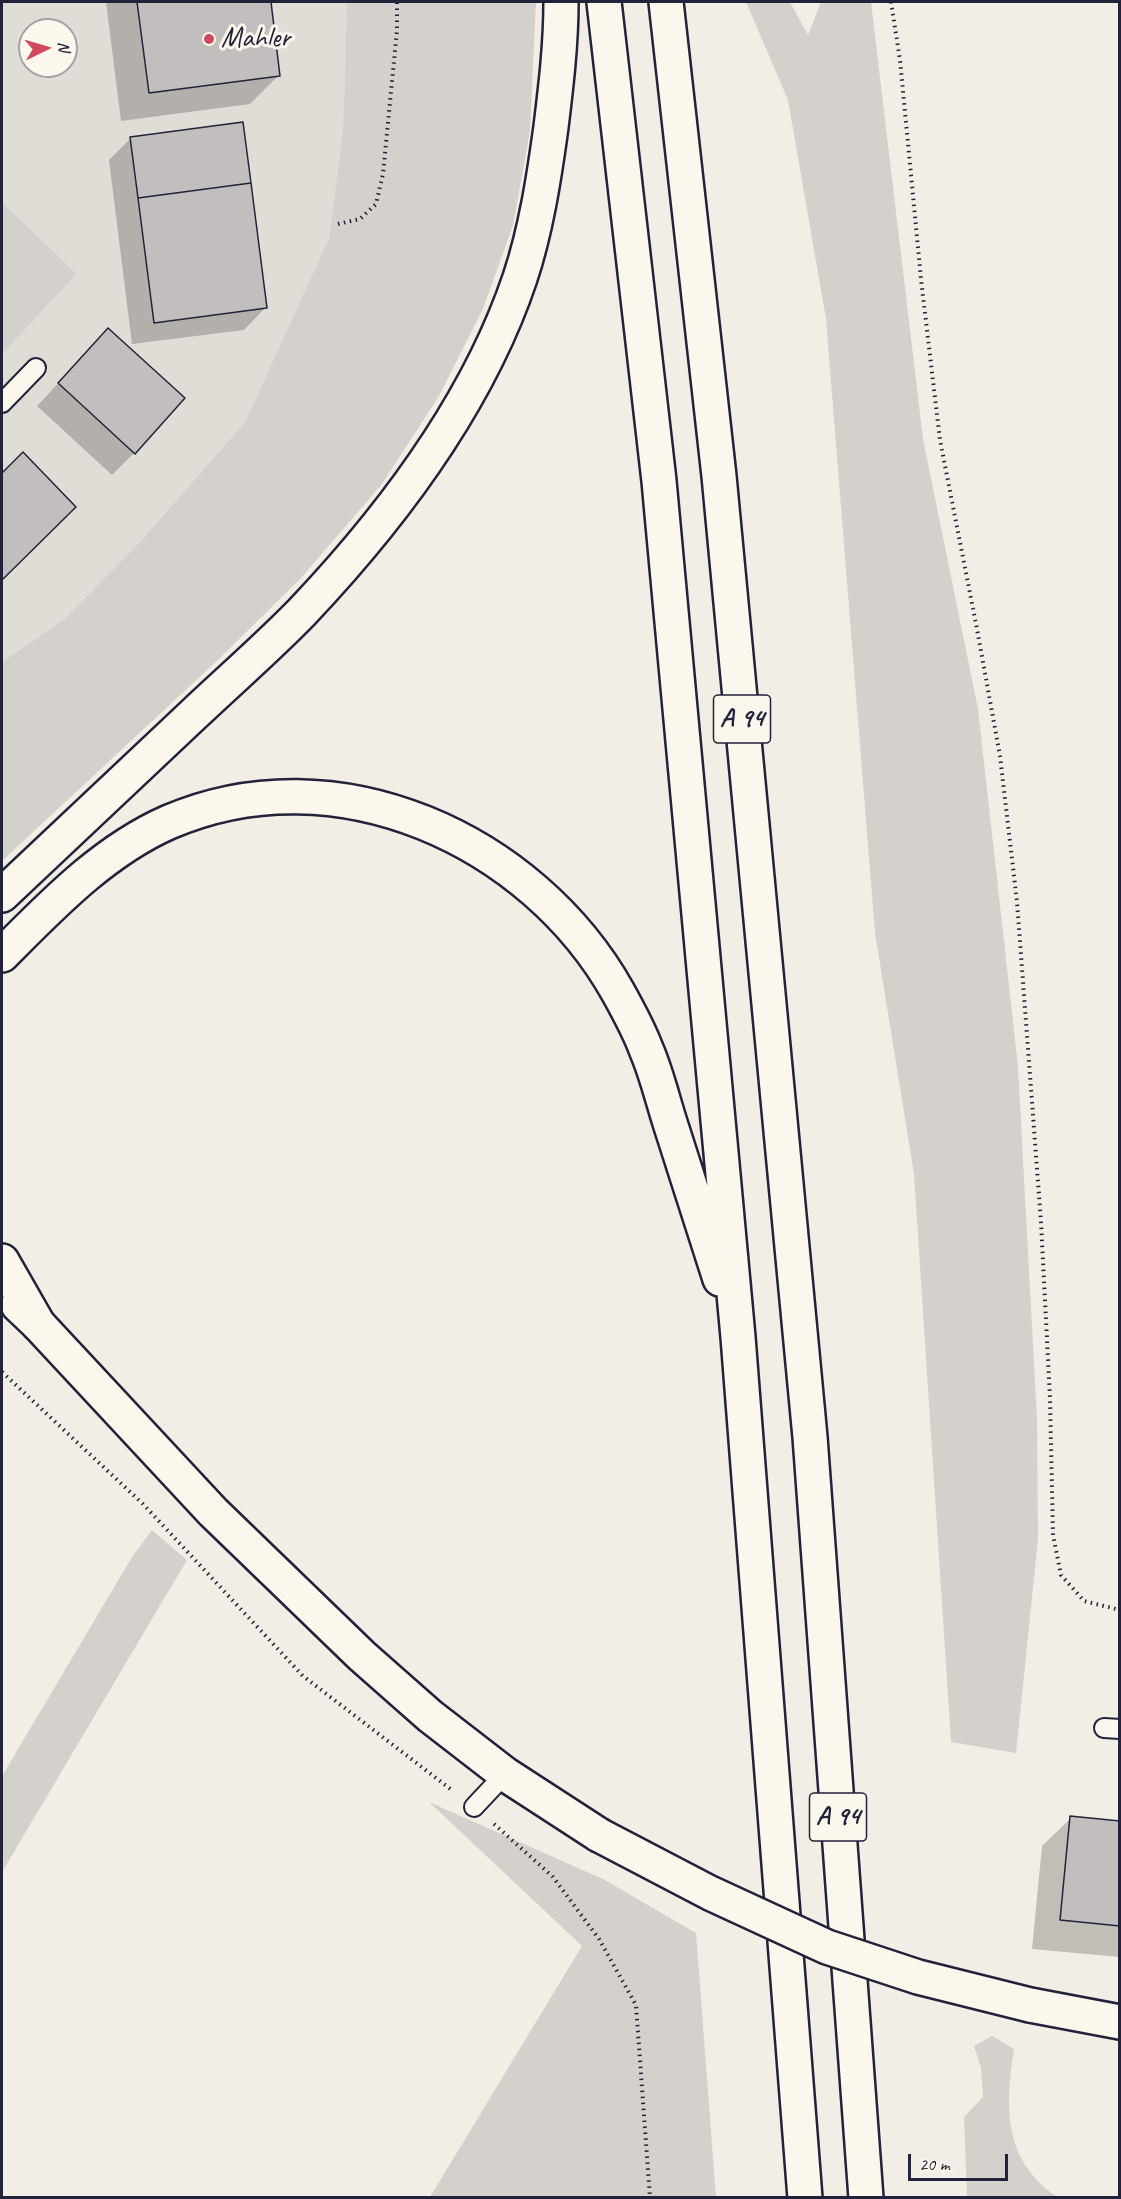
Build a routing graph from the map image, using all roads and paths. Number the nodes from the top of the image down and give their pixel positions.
1 (397, 2) edge
2 (561, 2) edge
3 (604, 2) edge
4 (666, 2) edge
5 (891, 2) edge
6 (338, 224) dead end
7 (36, 368) dead end
8 (2, 403) edge
9 (2, 895) edge
10 (2, 955) edge
11 (2, 1261) edge
12 (2, 1290) edge
13 (38, 1324) junction
14 (738, 1337) junction
15 (2, 1372) edge
16 (1119, 1610) edge
17 (505, 1774) junction
18 (474, 1808) junction
19 (1119, 2022) edge
20 (650, 2198) edge
21 (805, 2198) edge
22 (866, 2198) edge

1 - 6 path
2 - 9 main road
3 - 14 main road, A 94
4 - 22 main road, A 94
5 - 16 path
7 - 8 lane
10 - 14 main road
11 - 13 main road
12 - 13 main road
13 - 17 main road
14 - 21 main road, A 94
15 - 18 path
17 - 18 lane
17 - 19 main road, bridge
18 - 20 path

